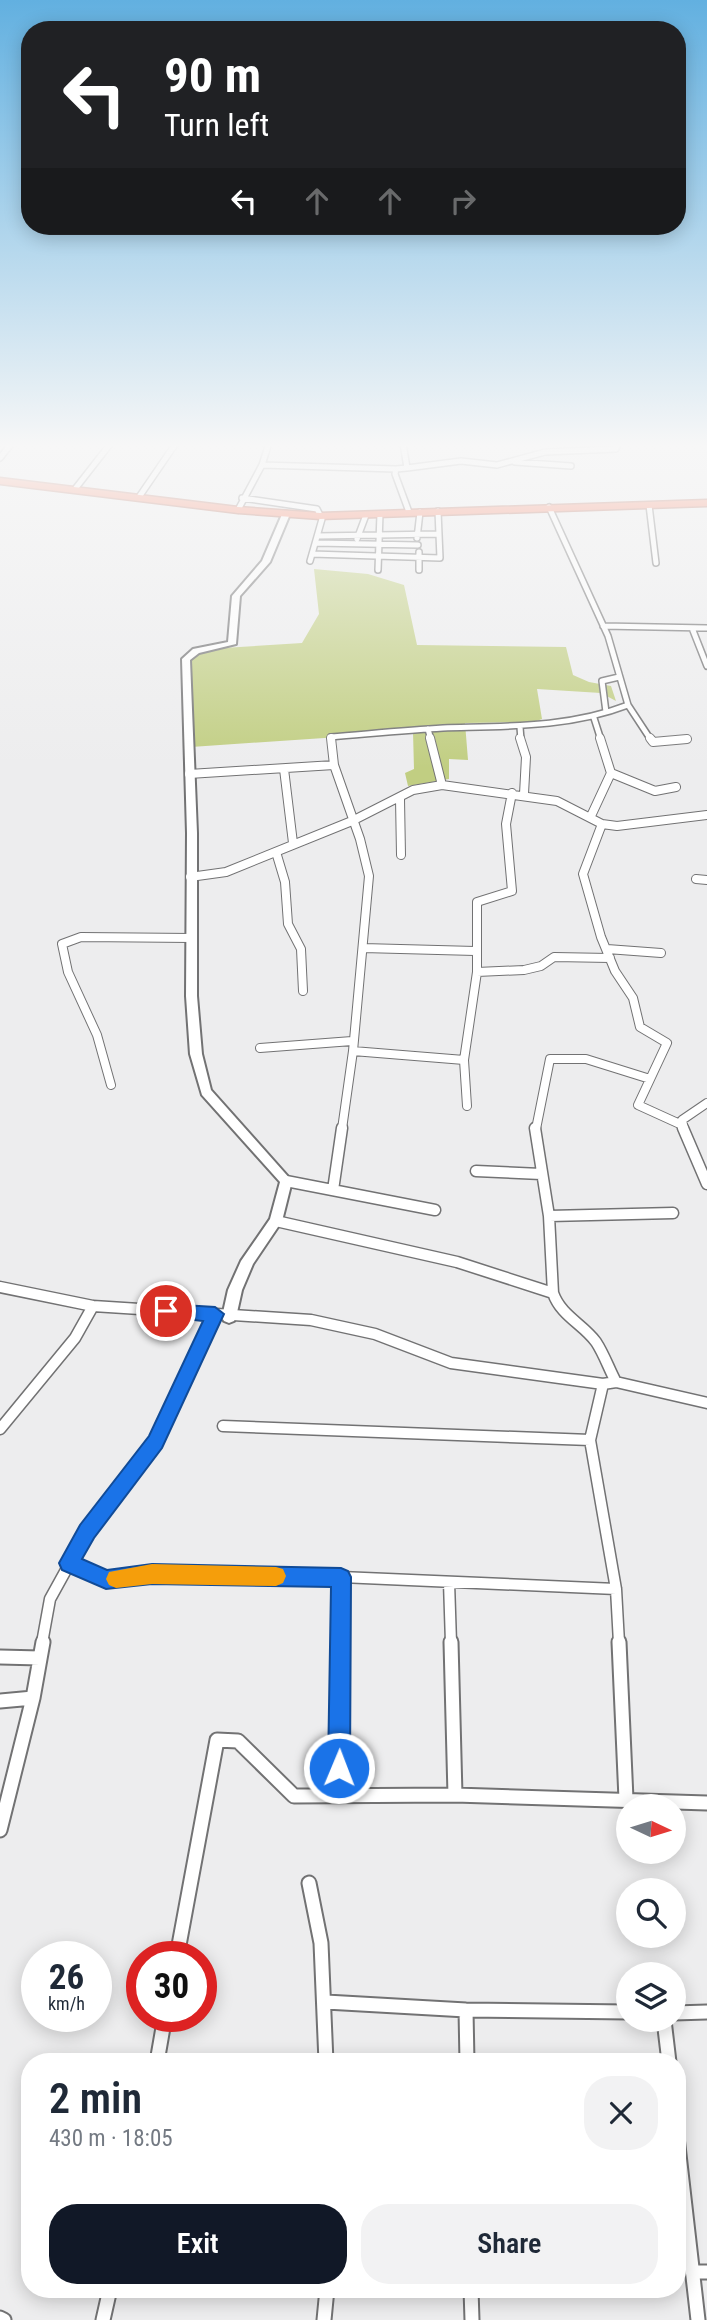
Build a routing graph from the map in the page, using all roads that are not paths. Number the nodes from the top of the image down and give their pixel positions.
1 (270, 551) edge
2 (313, 551) edge
3 (355, 551) edge
4 (377, 551) edge
5 (418, 551) edge
6 (439, 551) edge
7 (569, 551) edge
8 (655, 551) edge
9 (354, 556) junction
10 (376, 558) junction
11 (419, 558) junction
12 (656, 563) dead end
13 (378, 570) dead end
14 (419, 570) dead end
15 (603, 626) junction
16 (692, 628) junction
17 (707, 628) edge
18 (707, 666) edge
19 (618, 677) junction
20 (628, 705) junction
21 (606, 712) junction
22 (594, 718) junction
23 (520, 727) junction
24 (428, 729) junction
25 (687, 739) dead end
26 (334, 765) junction
27 (284, 769) junction
28 (611, 773) junction
29 (189, 774) junction
30 (442, 785) junction
31 (676, 787) dead end
32 (512, 793) junction
33 (524, 794) junction
34 (400, 799) junction
35 (707, 815) edge
36 (591, 816) junction
37 (352, 821) junction
38 (602, 824) junction
39 (293, 843) junction
40 (276, 852) junction
41 (401, 855) dead end
42 (190, 877) junction
43 (696, 879) dead end
44 (707, 880) edge
45 (192, 938) junction
46 (363, 948) junction
47 (475, 951) junction
48 (662, 953) dead end
49 (608, 954) junction
50 (477, 972) junction
51 (303, 991) dead end
52 (352, 1046) junction
53 (260, 1048) dead end
54 (464, 1059) junction
55 (650, 1079) junction
56 (111, 1085) dead end
57 (707, 1103) edge
58 (467, 1107) dead end
59 (682, 1125) junction
60 (476, 1171) dead end
61 (541, 1174) junction
62 (286, 1181) junction
63 (707, 1184) edge
64 (333, 1190) junction
65 (435, 1210) dead end
66 (673, 1213) dead end
67 (549, 1216) junction
68 (276, 1220) junction
69 (0, 1287) edge
70 (553, 1293) junction
71 (93, 1306) junction
72 (215, 1314) junction
73 (229, 1317) junction
74 (616, 1382) junction
75 (603, 1384) junction
76 (707, 1404) edge
77 (223, 1426) dead end
78 (0, 1429) edge
79 (590, 1440) junction
80 (69, 1563) junction
81 (341, 1577) junction
82 (449, 1582) junction
83 (616, 1589) junction
84 (0, 1657) edge
85 (40, 1658) junction
86 (33, 1698) junction
87 (0, 1701) edge
88 (626, 1794) edge
89 (338, 1795) junction
90 (455, 1795) junction
91 (616, 1799) edge
92 (686, 1802) edge
93 (707, 1803) edge
94 (0, 1830) edge
95 (309, 1883) dead end
96 (180, 1941) edge
97 (326, 2002) junction
98 (466, 2010) junction
99 (616, 2012) edge
100 (707, 2012) edge
101 (686, 2013) edge
102 (162, 2032) edge
103 (665, 2032) edge
104 (159, 2053) edge
105 (326, 2053) edge
106 (467, 2053) edge
107 (668, 2053) edge
108 (686, 2190) edge
109 (700, 2272) edge
110 (108, 2298) edge
111 (326, 2298) edge
112 (471, 2298) edge
113 (103, 2320) edge
114 (324, 2320) edge
115 (472, 2320) edge
116 (698, 2320) edge

1 - 29 street
2 - 9 street
3 - 9 street
4 - 10 street
5 - 11 street
6 - 11 street
7 - 15 street
8 - 12 street
9 - 10 street
10 - 11 street
10 - 13 street
11 - 14 street
15 - 16 street
15 - 19 street
16 - 17 street
16 - 18 street
19 - 20 street
19 - 21 street
20 - 21 street
20 - 25 street
21 - 22 street
22 - 23 street
22 - 28 street
23 - 24 street
23 - 33 street
24 - 26 street
24 - 30 street
26 - 27 street
26 - 37 street
27 - 29 street
27 - 39 street
28 - 31 street
28 - 36 street
29 - 42 street
30 - 32 street
30 - 34 street
32 - 33 street
32 - 47 street
33 - 36 street
34 - 37 street
34 - 41 street
35 - 38 street
36 - 38 street
37 - 39 street
37 - 46 street
38 - 49 street
39 - 40 street
40 - 42 street
40 - 51 street
42 - 45 street
43 - 44 street
45 - 56 street
45 - 62 street
46 - 47 street
46 - 52 street
47 - 50 street
48 - 49 street
49 - 50 street
49 - 55 street
50 - 54 street
52 - 53 street
52 - 54 street
52 - 64 street
54 - 58 street
55 - 59 street
55 - 61 street
57 - 59 street
59 - 63 street
60 - 61 street
61 - 67 street
62 - 64 street
62 - 68 street
64 - 65 street
66 - 67 street
67 - 70 street
68 - 70 street
68 - 73 street
69 - 71 street
70 - 74 street
71 - 72 street
71 - 78 street
72 - 73 street
72 - 80 street
73 - 75 street
74 - 75 street
74 - 76 street
75 - 79 street
77 - 79 street
79 - 83 street
80 - 81 street
80 - 85 street
81 - 82 street
81 - 89 street
82 - 83 street
82 - 90 street
83 - 88 street
84 - 85 street
85 - 86 street
86 - 87 street
86 - 94 street
89 - 90 street
89 - 96 street
90 - 91 street
92 - 93 street
95 - 97 street
97 - 98 street
97 - 105 street
98 - 99 street
98 - 106 street
100 - 101 street
102 - 104 street
103 - 107 street
108 - 109 street
109 - 116 street
110 - 113 street
111 - 114 street
112 - 115 street

